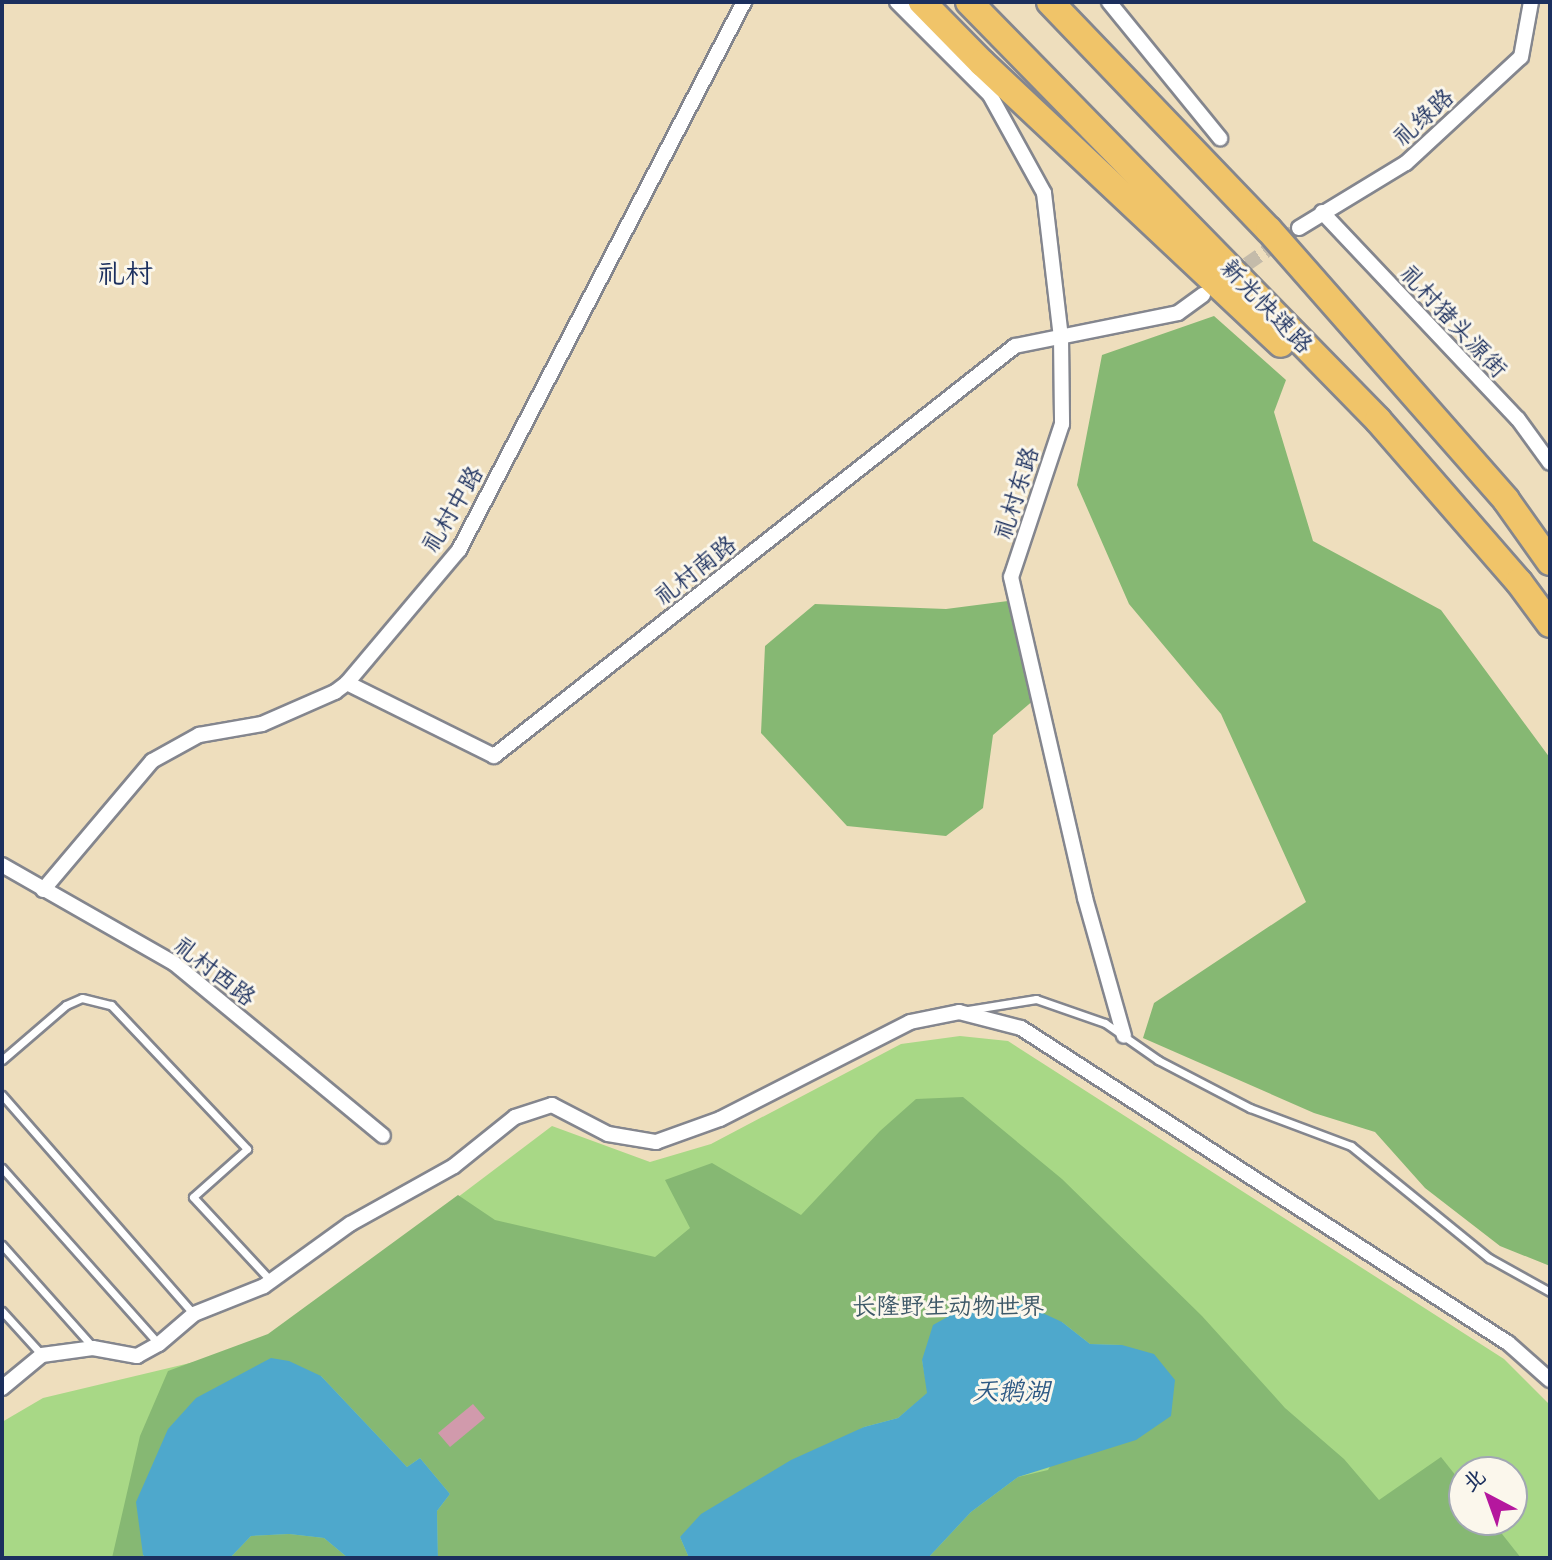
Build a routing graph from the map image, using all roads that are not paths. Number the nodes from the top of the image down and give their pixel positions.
1 (744, 2) edge
2 (897, 2) edge
3 (922, 2) edge
4 (969, 2) edge
5 (1050, 2) edge
6 (1069, 2) edge
7 (1109, 2) edge
8 (1531, 2) edge
9 (1162, 116) junction
10 (1220, 138) dead end
11 (1322, 212) junction
12 (1299, 228) tunnel mouth
13 (1203, 295) dead end
14 (1061, 337) junction
15 (1550, 463) edge
16 (1441, 492) junction
17 (1550, 562) edge
18 (1550, 624) edge
19 (347, 683) junction
20 (2, 865) edge
21 (43, 890) junction
22 (959, 1012) junction
23 (1124, 1036) junction
24 (2, 1060) edge
25 (2, 1095) edge
26 (383, 1136) dead end
27 (2, 1168) edge
28 (2, 1245) edge
29 (270, 1280) junction
30 (1550, 1292) edge
31 (2, 1311) edge
32 (194, 1314) junction
33 (159, 1344) junction
34 (93, 1348) junction
35 (42, 1355) junction
36 (1550, 1380) edge
37 (2, 1388) edge

1 - 19 street, 礼村中路
2 - 14 street, 礼村东路
3 - 16 highway
4 - 16 highway, 新光快速路
5 - 9 highway, 新光快速路
6 - 9 highway
7 - 10 street
8 - 11 street, 礼绿路
9 - 17 highway, 新光快速路
11 - 12 street, 礼绿路
11 - 15 street, 礼村猪头源街
13 - 14 street
14 - 19 street, 礼村南路
14 - 23 street, 礼村东路
16 - 18 highway, 新光快速路
19 - 21 street, 礼村中路
20 - 21 street, 礼村西路
21 - 26 street, 礼村西路
22 - 23 lane
22 - 29 street
22 - 36 street
23 - 30 lane
24 - 29 lane
25 - 32 lane
27 - 33 lane
28 - 34 lane
29 - 32 street
31 - 35 lane
32 - 33 street
33 - 34 street
34 - 35 street
35 - 37 street

